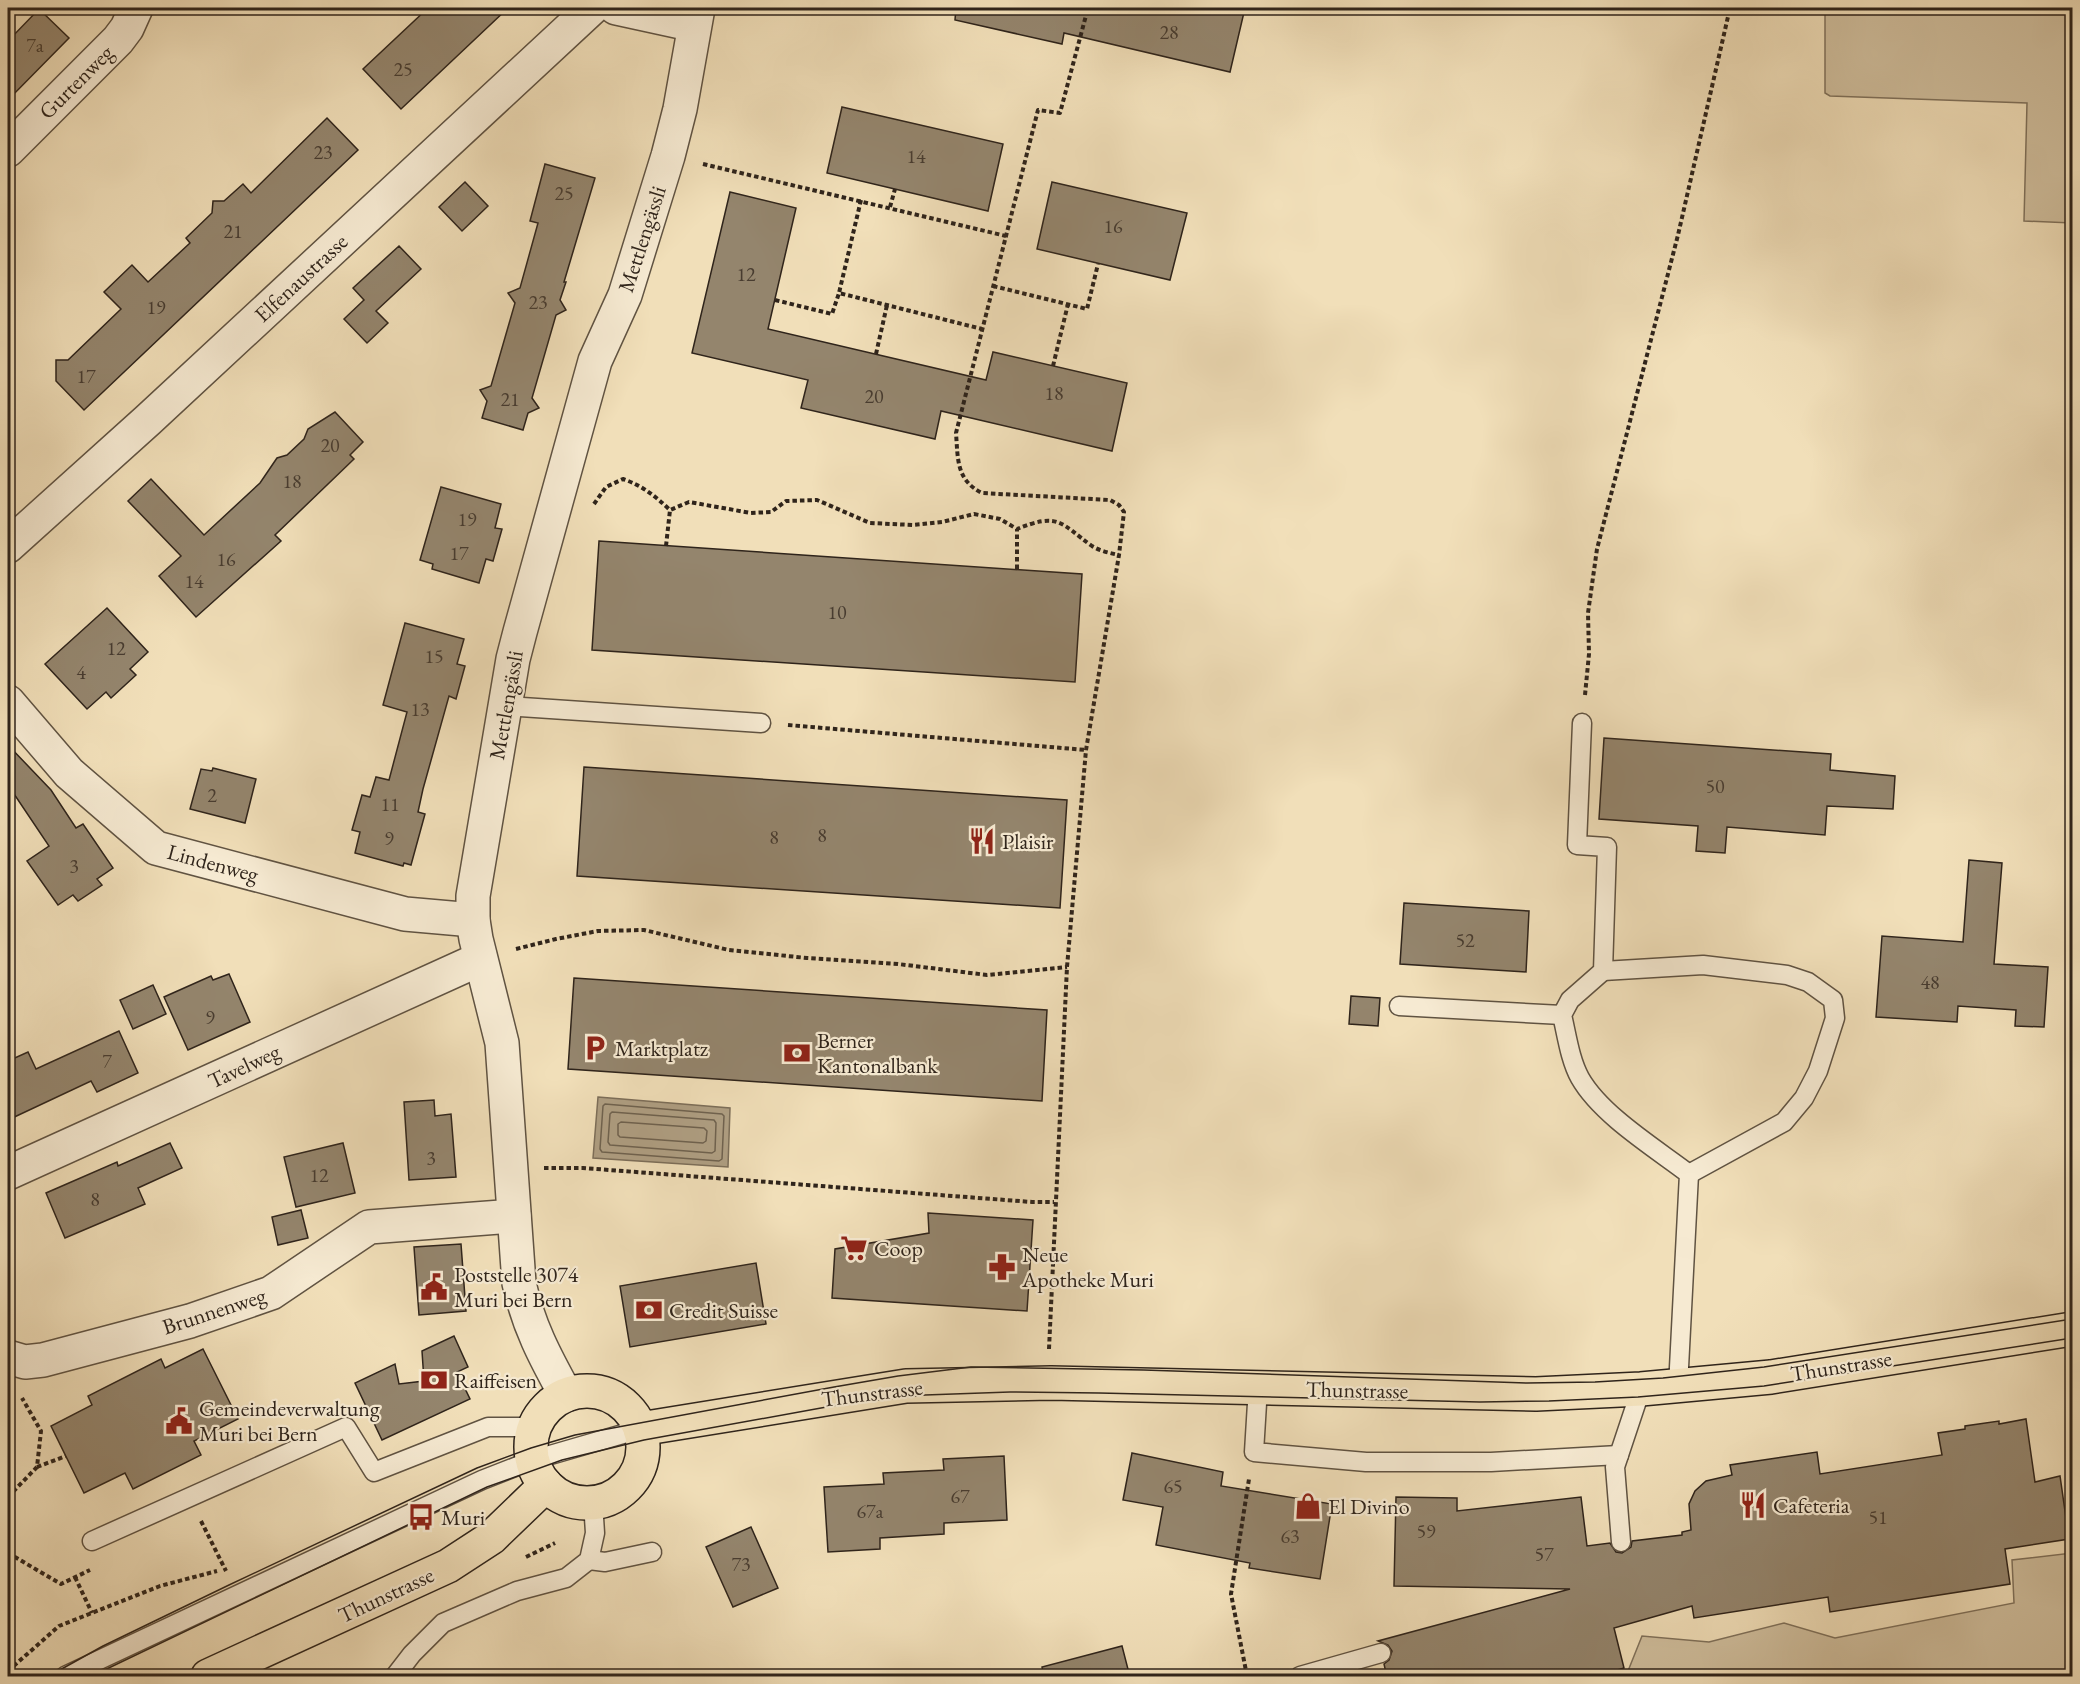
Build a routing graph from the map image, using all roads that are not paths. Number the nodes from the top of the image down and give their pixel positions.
1 (136, 8) edge
2 (592, 8) edge
3 (616, 8) edge
4 (696, 16) edge
5 (8, 150) edge
6 (8, 546) edge
7 (8, 702) edge
8 (506, 706) junction
9 (761, 723) road end
10 (1582, 723) road end
11 (473, 920) junction
12 (480, 958) junction
13 (1603, 971) junction
14 (1399, 1006) dead end
15 (1562, 1015) junction
16 (8, 1173) edge
17 (1689, 1174) junction
18 (514, 1216) junction
19 (2073, 1329) edge
20 (8, 1357) edge
21 (1258, 1387) junction
22 (1678, 1387) junction
23 (1641, 1389) junction
24 (566, 1395) junction
25 (535, 1427) junction
26 (640, 1429) junction
27 (1619, 1455) junction
28 (539, 1473) junction
29 (593, 1502) junction
30 (92, 1540) road end
31 (1621, 1542) dead end
32 (652, 1552) dead end
33 (589, 1560) junction
34 (1382, 1653) dead end
35 (65, 1677) edge
36 (208, 1677) edge
37 (395, 1677) edge
38 (1300, 1677) edge

1 - 5 street, Gurtenweg
2 - 6 street, Elfenaustrasse
3 - 4 street
4 - 8 street, Mettlengässli
7 - 11 street, Lindenweg
8 - 9 lane
8 - 11 street, Mettlengässli
10 - 13 lane
11 - 12 street, Mettlengässli
12 - 16 street, Tavelweg
12 - 18 street, Mettlengässli
13 - 15 lane
13 - 17 lane
14 - 15 lane
15 - 17 lane
17 - 22 lane
18 - 20 street, Brunnenweg
18 - 24 street, Mettlengässli
19 - 22 main road, Thunstrasse
21 - 23 main road, Thunstrasse
21 - 26 main road, Thunstrasse
21 - 27 lane
22 - 23 main road, Thunstrasse
23 - 27 lane
24 - 25 main road
24 - 26 main road
25 - 28 main road
25 - 30 lane
26 - 28 lane
26 - 29 main road
27 - 31 lane
28 - 29 main road
28 - 35 lane
28 - 36 main road, Thunstrasse
29 - 33 lane
32 - 33 lane
33 - 37 lane
34 - 38 lane

